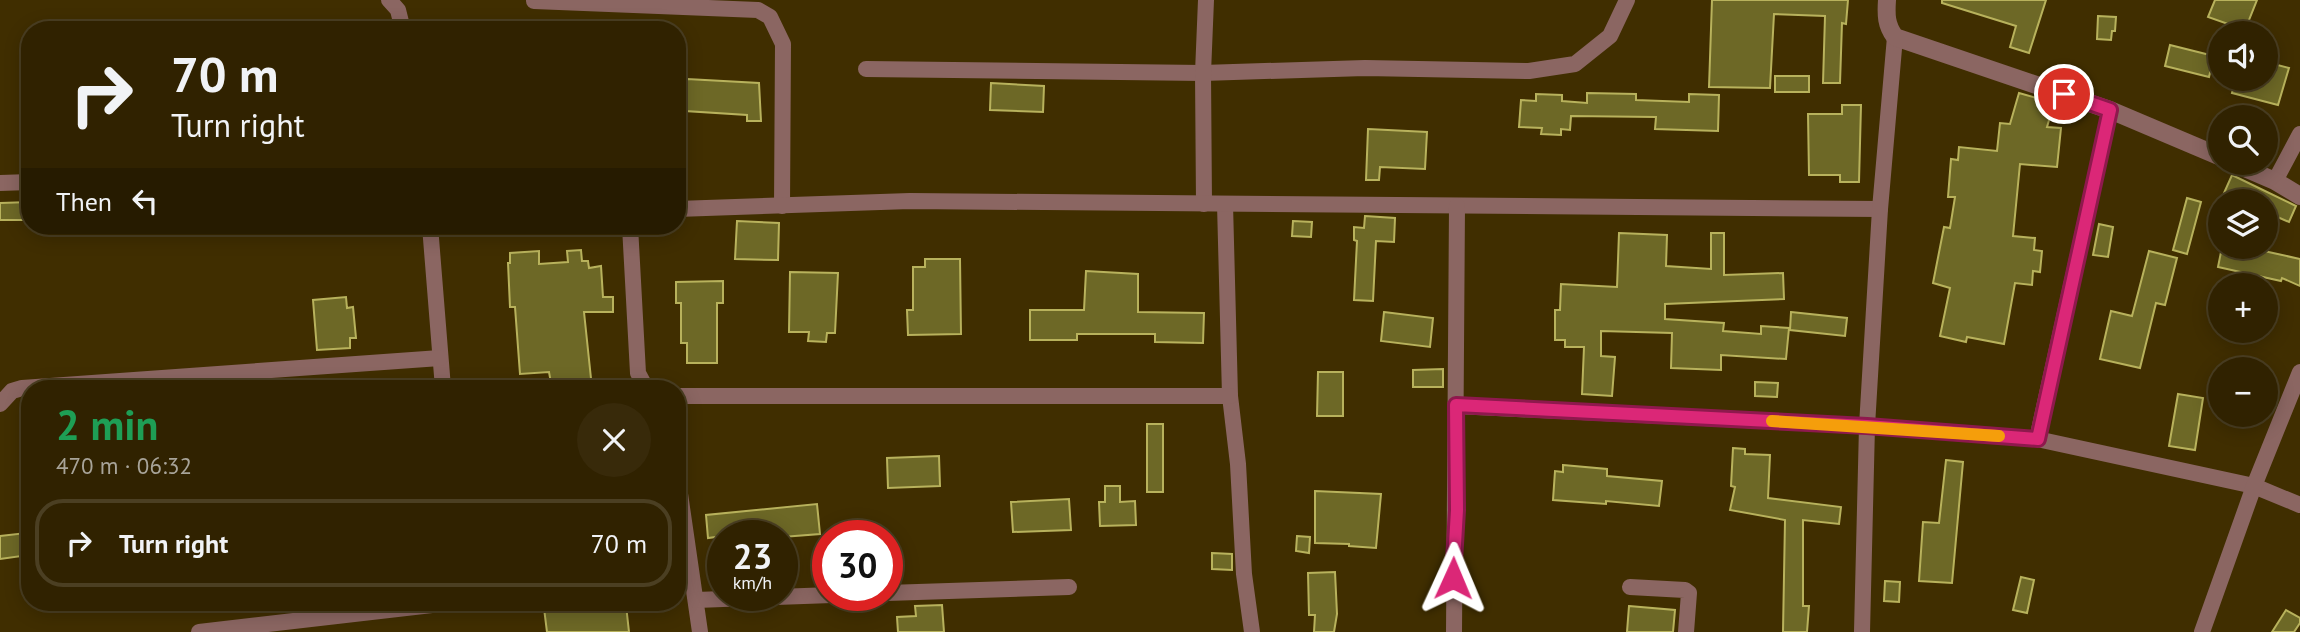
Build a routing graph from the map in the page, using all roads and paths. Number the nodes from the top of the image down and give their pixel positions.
1 (389, 0) edge
2 (1206, 0) edge
3 (1627, 0) edge
4 (1887, 0) edge
5 (534, 1) edge
6 (400, 21) edge
7 (1895, 37) junction
8 (866, 69) dead end
9 (1203, 73) junction
10 (2110, 110) junction
11 (2300, 134) edge
12 (2208, 152) edge
13 (2261, 175) edge
14 (2275, 181) junction
15 (21, 182) edge
16 (0, 183) edge
17 (2300, 196) edge
18 (1204, 204) junction
19 (1225, 204) junction
20 (782, 206) junction
21 (1457, 206) junction
22 (686, 209) edge
23 (1880, 209) junction
24 (431, 235) edge
25 (630, 235) edge
26 (440, 358) junction
27 (2300, 372) edge
28 (133, 380) edge
29 (442, 380) edge
30 (642, 380) edge
31 (21, 388) edge
32 (686, 396) edge
33 (1230, 396) junction
34 (0, 404) edge
35 (1456, 405) junction
36 (1867, 426) junction
37 (2038, 439) junction
38 (2254, 486) junction
39 (2300, 505) edge
40 (686, 533) edge
41 (1069, 587) dead end
42 (1630, 587) dead end
43 (903, 592) edge
44 (812, 596) edge
45 (696, 600) junction
46 (377, 611) edge
47 (199, 632) edge
48 (700, 632) edge
49 (1252, 632) edge
50 (1454, 632) edge
51 (1686, 632) edge
52 (1862, 632) edge
53 (2202, 632) edge

1 - 6 street
2 - 9 street
3 - 9 street
4 - 7 street
5 - 20 street
7 - 10 street
7 - 23 street
8 - 9 street
9 - 18 street
10 - 12 street
10 - 37 street
11 - 14 street
13 - 14 street
14 - 17 street
15 - 16 street
18 - 19 street
18 - 20 street
19 - 21 street
19 - 33 street
20 - 22 street
21 - 23 street
21 - 35 street
23 - 36 street
24 - 26 street
25 - 30 street
26 - 28 street
26 - 29 street
27 - 38 street
31 - 34 street
32 - 33 street
33 - 49 street
35 - 36 street
35 - 50 street
36 - 37 street
36 - 52 street
37 - 38 street
38 - 39 street
38 - 53 street
40 - 45 street
41 - 43 street
42 - 51 street
44 - 45 street
45 - 48 street
46 - 47 street

